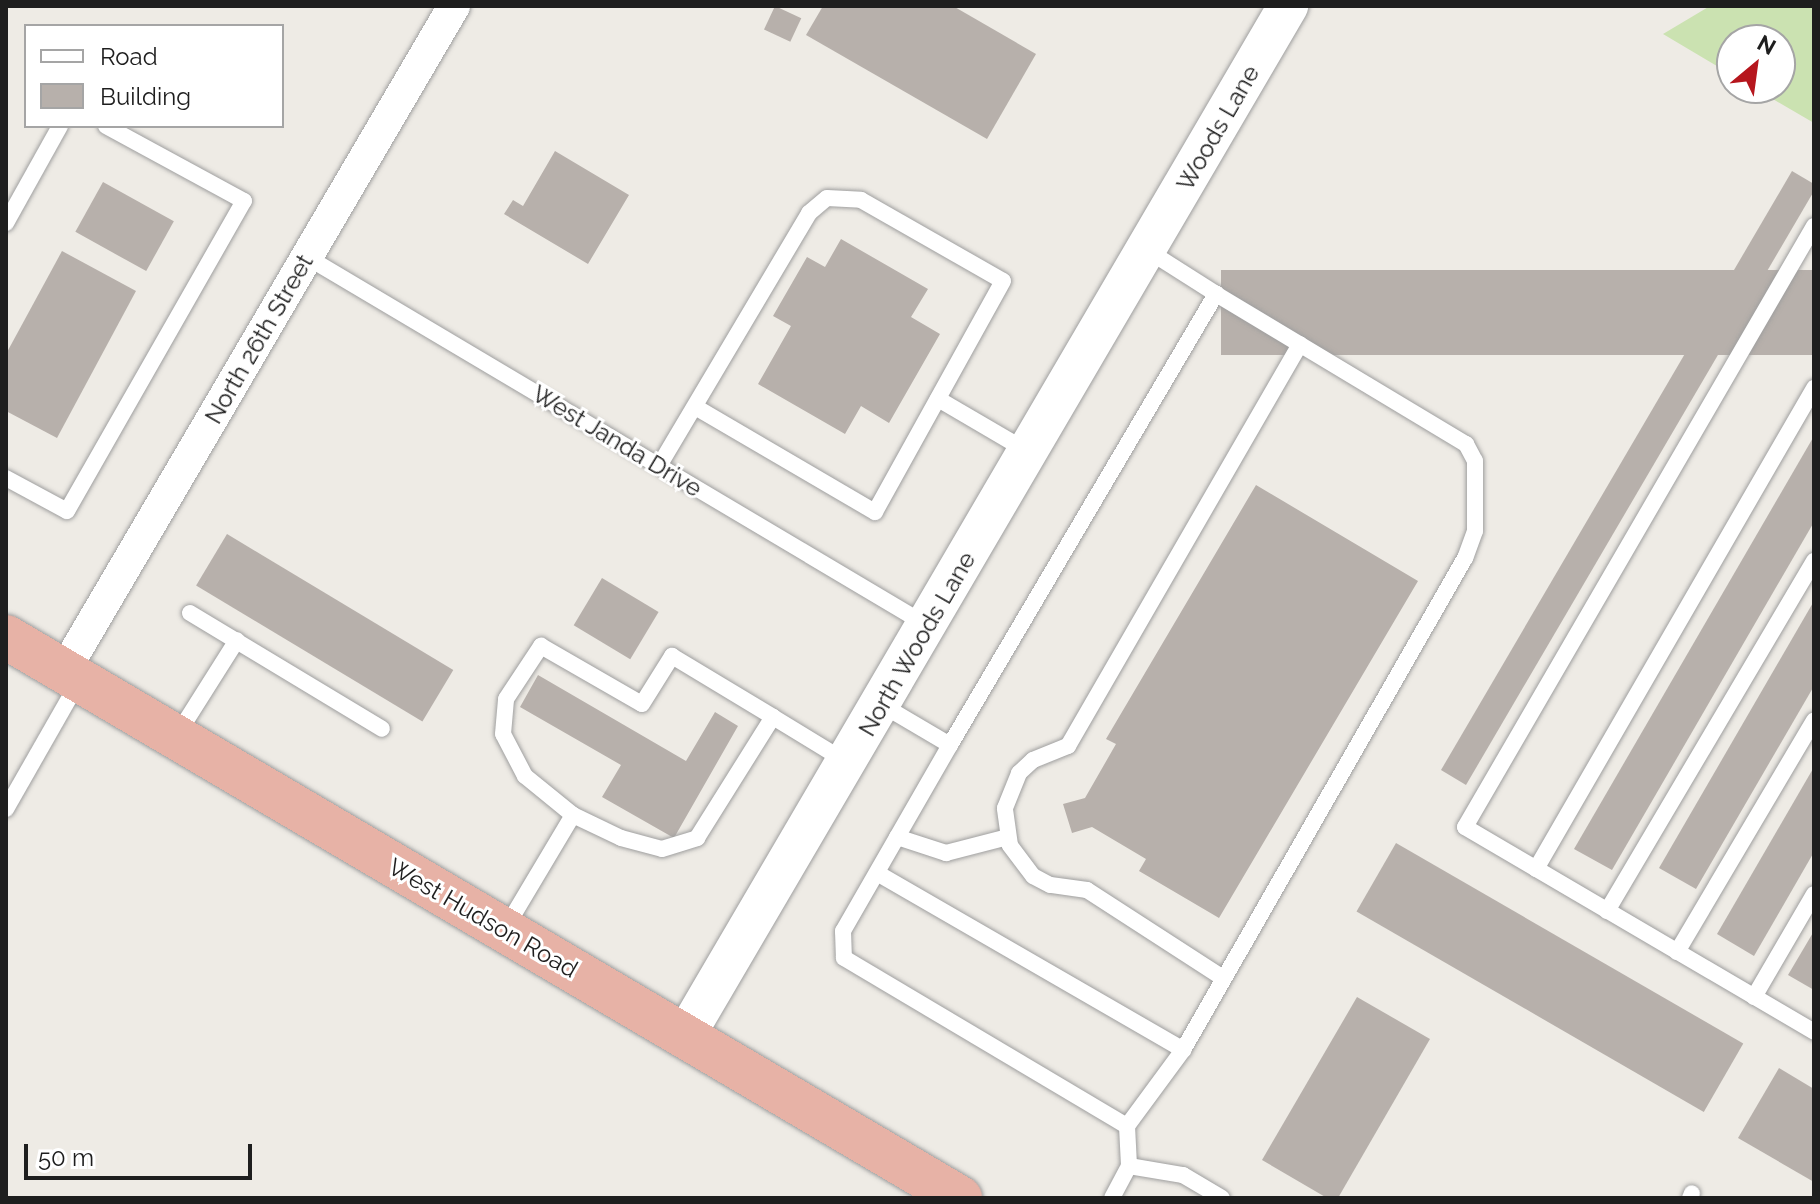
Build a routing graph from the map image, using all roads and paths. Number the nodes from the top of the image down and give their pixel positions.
1 (454, 6) edge
2 (1288, 6) edge
3 (59, 128) edge
4 (110, 128) edge
5 (6, 223) edge
6 (1814, 226) edge
7 (1147, 250) junction
8 (307, 257) junction
9 (1216, 294) junction
10 (1300, 344) junction
11 (1814, 388) edge
12 (938, 399) junction
13 (695, 407) junction
14 (1027, 451) junction
15 (659, 466) junction
16 (6, 478) edge
17 (1814, 561) edge
18 (190, 613) dead end
19 (927, 626) junction
20 (6, 637) edge
21 (237, 640) junction
22 (72, 676) junction
23 (882, 705) junction
24 (773, 717) junction
25 (1814, 720) edge
26 (382, 729) dead end
27 (176, 737) junction
28 (950, 745) junction
29 (848, 762) junction
30 (6, 809) edge
31 (573, 815) junction
32 (897, 837) junction
33 (1008, 837) junction
34 (1536, 869) junction
35 (877, 873) junction
36 (1814, 894) edge
37 (1607, 911) junction
38 (505, 931) junction
39 (1677, 952) junction
40 (1223, 978) junction
41 (1754, 997) junction
42 (1814, 1032) edge
43 (685, 1036) junction
44 (1183, 1050) junction
45 (1127, 1126) junction
46 (1129, 1166) junction
47 (960, 1198) edge
48 (1112, 1198) edge
49 (1222, 1198) edge

1 - 8 street, North 26th Street
2 - 7 street, Woods Lane
3 - 5 lane
4 - 16 lane
6 - 34 lane
7 - 9 lane
7 - 14 street, North Woods Lane
8 - 15 lane, West Janda Drive
8 - 22 street, North 26th Street
9 - 10 lane
9 - 28 lane
10 - 33 lane
10 - 40 lane
11 - 34 lane
12 - 13 lane
12 - 13 lane
12 - 14 lane
13 - 15 lane
14 - 19 street, North Woods Lane
15 - 19 lane, West Janda Drive
17 - 37 lane
18 - 21 lane
19 - 23 street, North Woods Lane
20 - 22 highway, West Hudson Road
21 - 26 lane
21 - 27 lane
22 - 27 highway, West Hudson Road
22 - 30 lane
23 - 28 lane
23 - 29 street, North Woods Lane
24 - 29 lane
24 - 31 lane
24 - 31 lane
25 - 39 lane
27 - 38 highway, West Hudson Road
28 - 32 lane
29 - 43 street, North Woods Lane
31 - 38 lane
32 - 33 lane
32 - 35 lane
33 - 40 lane
34 - 37 lane
35 - 44 lane
35 - 45 lane
36 - 41 lane
37 - 39 lane
38 - 43 highway, West Hudson Road
39 - 41 lane
40 - 44 lane
41 - 42 lane
43 - 47 highway, West Hudson Road
44 - 45 lane
45 - 46 lane
46 - 48 lane
46 - 49 lane

